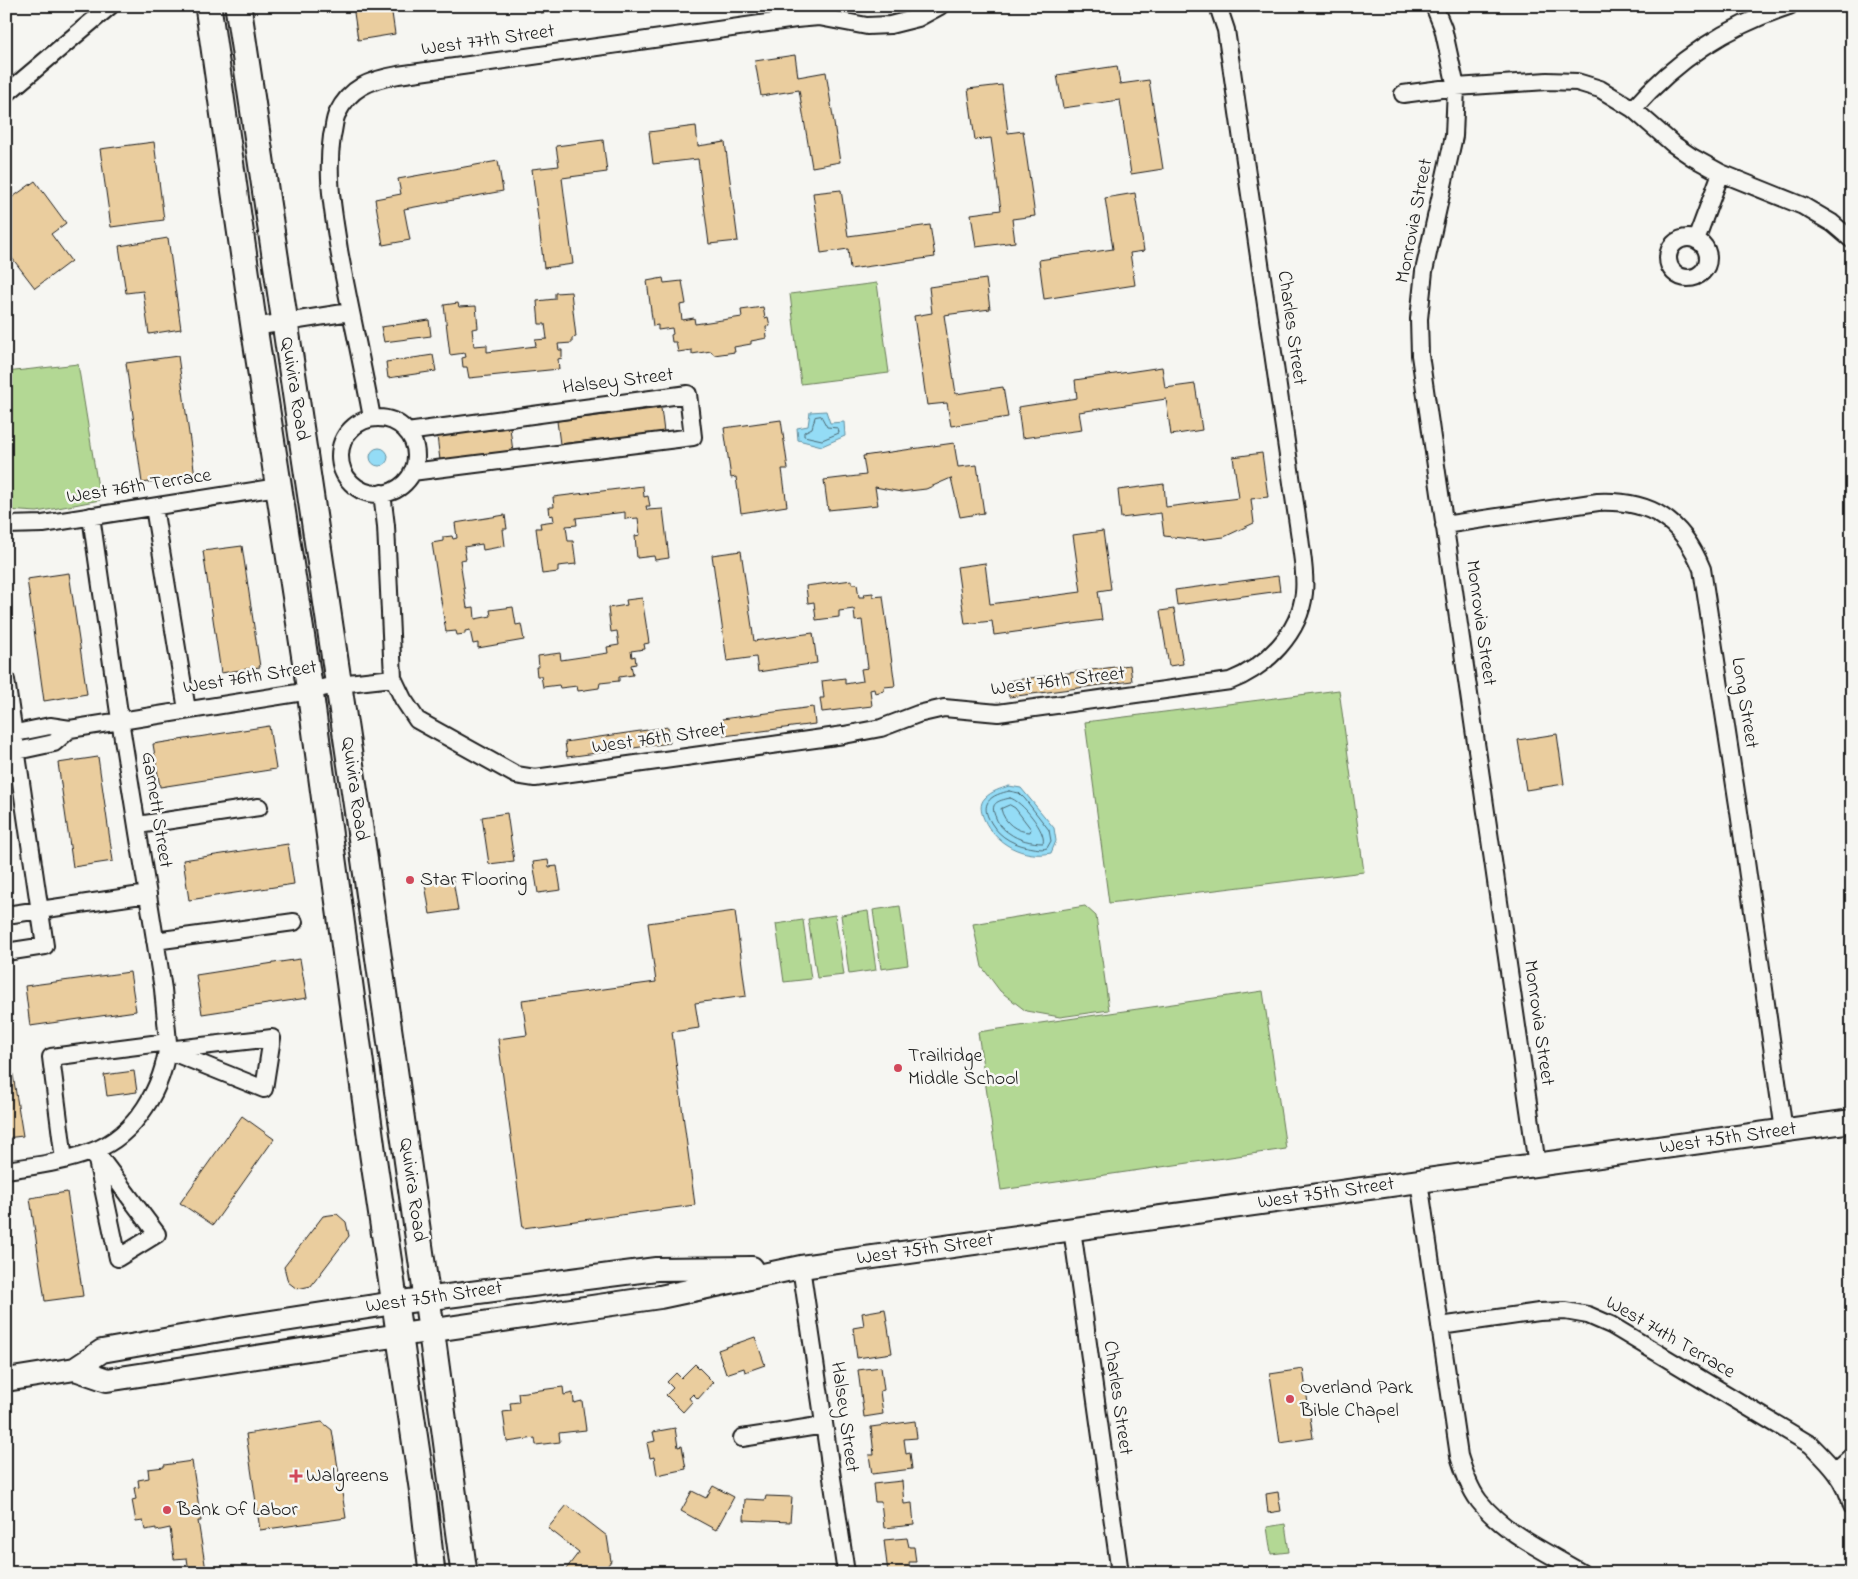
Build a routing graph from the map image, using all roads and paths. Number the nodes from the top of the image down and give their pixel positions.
1 (110, 6) edge
2 (208, 6) edge
3 (238, 6) edge
4 (940, 6) edge
5 (1434, 6) edge
6 (1789, 6) edge
7 (1219, 9) edge
8 (1456, 87) junction
9 (6, 94) edge
10 (1403, 94) dead end
11 (1633, 109) junction
12 (1721, 173) junction
13 (1696, 240) dead end
14 (1852, 240) edge
15 (350, 312) junction
16 (284, 322) junction
17 (254, 327) junction
18 (372, 418) junction
19 (407, 432) junction
20 (412, 472) junction
21 (278, 487) junction
22 (382, 493) junction
23 (154, 507) junction
24 (90, 516) junction
25 (6, 525) edge
26 (1444, 525) junction
27 (1279, 647) joint
28 (393, 678) junction
29 (6, 680) edge
30 (339, 684) junction
31 (310, 691) junction
32 (187, 710) junction
33 (120, 720) junction
34 (70, 729) junction
35 (10, 734) edge
36 (12, 752) edge
37 (259, 807) dead end
38 (138, 825) junction
39 (148, 894) junction
40 (40, 910) junction
41 (6, 915) edge
42 (294, 922) dead end
43 (155, 941) junction
44 (6, 952) edge
45 (168, 1046) junction
46 (1852, 1121) edge
47 (1784, 1131) junction
48 (95, 1151) junction
49 (64, 1160) junction
50 (1537, 1165) junction
51 (6, 1170) edge
52 (1419, 1181) junction
53 (1072, 1230) junction
54 (801, 1267) junction
55 (427, 1298) junction
56 (394, 1303) junction
57 (1440, 1326) junction
58 (432, 1330) junction
59 (398, 1335) junction
60 (75, 1369) junction
61 (6, 1380) edge
62 (824, 1426) junction
63 (742, 1438) dead end
64 (1852, 1456) edge
65 (1836, 1470) junction
66 (1852, 1506) edge
67 (432, 1573) edge
68 (464, 1573) edge
69 (846, 1573) edge
70 (1120, 1573) edge
71 (1582, 1573) edge

1 - 9 street
2 - 17 main road, Quivira Road
3 - 16 main road, Quivira Road
4 - 15 street, West 77th Street
5 - 8 street, Monrovia Street
6 - 11 street
7 - 27 street, Charles Street
8 - 10 street
8 - 11 street
8 - 26 street, Monrovia Street
11 - 12 street
12 - 13 street
12 - 14 street
15 - 16 street
15 - 18 street
16 - 17 street
16 - 30 main road, Quivira Road
17 - 21 main road, Quivira Road
18 - 19 street
18 - 22 street
19 - 20 street
19 - 20 street, Halsey Street
20 - 22 street
21 - 23 street, West 76th Terrace
21 - 31 main road, Quivira Road
22 - 28 street
23 - 24 street, West 76th Terrace
23 - 32 street
24 - 25 street, West 76th Terrace
24 - 33 street, Garnett Street
26 - 47 street, Long Street
26 - 50 street, Monrovia Street
27 - 28 street, West 76th Street
28 - 30 street, West 76th Street
29 - 35 street
30 - 31 street, West 76th Street
30 - 55 main road, Quivira Road
31 - 32 street, West 76th Street
31 - 56 main road, Quivira Road
32 - 33 street, West 76th Street
33 - 34 street, West 76th Street
33 - 38 street, Garnett Street
34 - 35 street, West 76th Street
34 - 36 street, West 76th Street
35 - 36 street
36 - 40 street
37 - 38 street
38 - 39 street, Garnett Street
39 - 40 street
39 - 43 street, Garnett Street
40 - 41 street
40 - 44 street
42 - 43 street
43 - 45 street, Garnett Street
45 - 45 street
45 - 48 street, Garnett Street
45 - 49 street
46 - 47 main road, West 75th Street
47 - 50 main road, West 75th Street
48 - 48 street
48 - 49 street, Garnett Street
49 - 51 street, Garnett Street
50 - 52 main road, West 75th Street
52 - 53 main road, West 75th Street
52 - 57 street
53 - 54 main road, West 75th Street
53 - 70 street, Charles Street
54 - 55 main road, West 75th Street
54 - 58 main road, West 75th Street
54 - 62 street, Halsey Street
55 - 56 main road, West 75th Street
55 - 58 main road, Quivira Road
56 - 59 main road, Quivira Road
56 - 60 main road, West 75th Street
57 - 65 street, West 74th Terrace
57 - 71 street
58 - 59 main road, West 75th Street
58 - 68 main road, Quivira Road
59 - 60 main road, West 75th Street
59 - 67 main road, Quivira Road
60 - 61 main road, West 75th Street
62 - 63 street
62 - 69 street, Halsey Street
64 - 65 street
65 - 66 street

